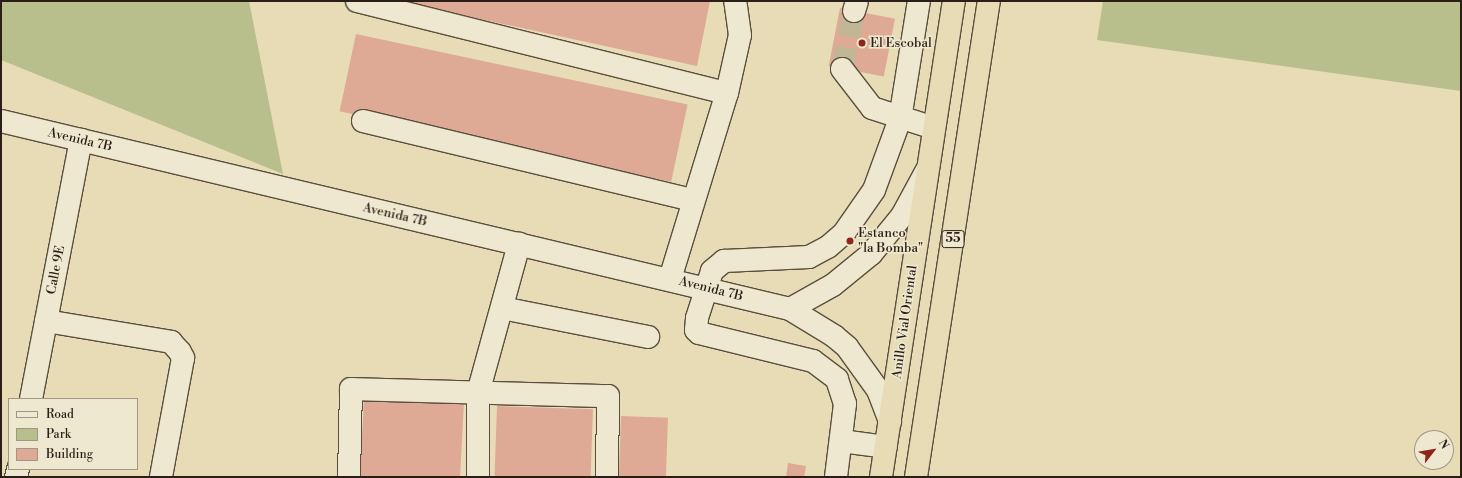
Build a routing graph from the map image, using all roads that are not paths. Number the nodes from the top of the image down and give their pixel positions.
1 (357, 1) edge
2 (735, 1) edge
3 (919, 1) edge
4 (954, 1) edge
5 (989, 1) edge
6 (842, 69) dead end
7 (727, 93) junction
8 (900, 119) junction
9 (1, 121) edge
10 (363, 121) dead end
11 (934, 128) junction
12 (80, 140) junction
13 (927, 170) junction
14 (692, 200) junction
15 (519, 244) junction
16 (670, 278) junction
17 (705, 287) junction
18 (502, 308) junction
19 (790, 309) junction
20 (46, 321) junction
21 (648, 337) dead end
22 (478, 393) junction
23 (31, 398) edge
24 (890, 422) junction
25 (841, 441) junction
26 (886, 447) junction
27 (161, 477) edge
28 (349, 477) edge
29 (478, 477) edge
30 (607, 477) edge
31 (836, 477) edge
32 (881, 477) edge
33 (916, 477) edge

1 - 7 street
2 - 7 street
3 - 8 street
4 - 11 highway, Anillo Vial Oriental
5 - 33 highway, 55
6 - 8 street
7 - 14 street
8 - 11 street
8 - 17 street
9 - 12 street, Avenida 7B
10 - 14 street
11 - 13 highway, Anillo Vial Oriental
12 - 15 street, Avenida 7B
12 - 20 street, Calle 9E
13 - 19 street
13 - 24 highway, Anillo Vial Oriental
14 - 16 street
15 - 16 street, Avenida 7B
15 - 18 street
16 - 17 street, Avenida 7B
17 - 19 street, Avenida 7B
17 - 25 street
18 - 21 street
18 - 22 street
19 - 24 street, Avenida 7B
20 - 23 street, Calle 9E
20 - 27 street
22 - 28 street
22 - 29 street
22 - 30 street
24 - 26 highway, Anillo Vial Oriental
25 - 26 street
25 - 31 street
26 - 32 highway, Anillo Vial Oriental

